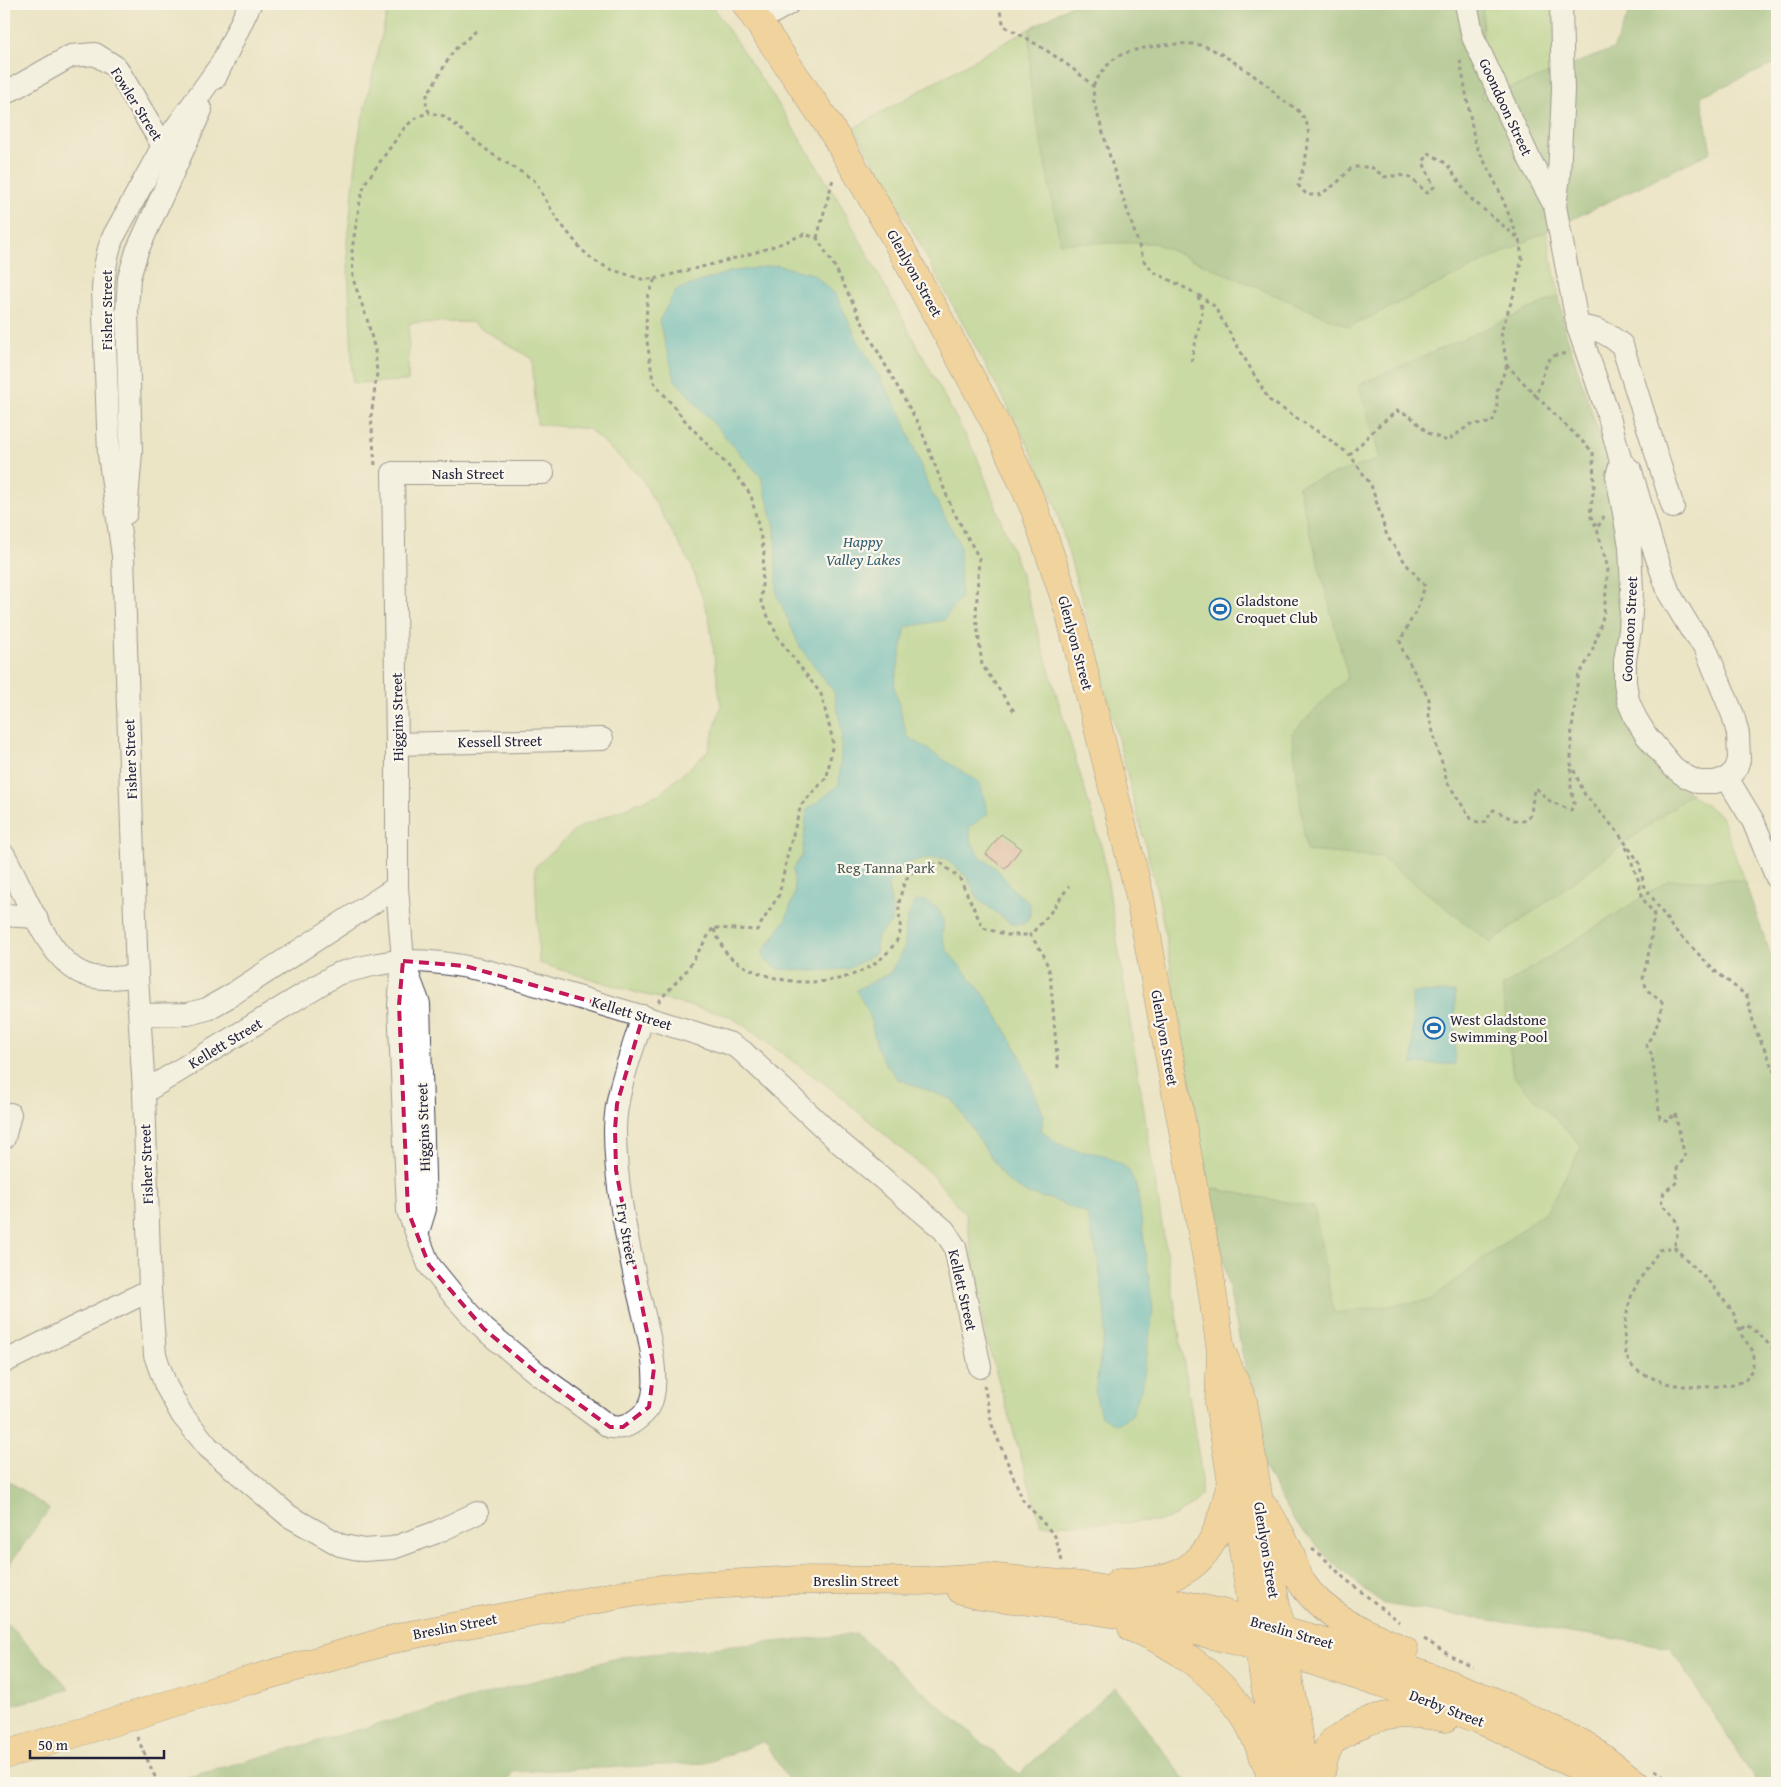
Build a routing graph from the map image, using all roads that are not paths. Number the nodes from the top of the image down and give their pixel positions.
1 (250, 4) edge
2 (788, 4) edge
3 (1466, 4) edge
4 (1561, 4) edge
5 (752, 12) edge
6 (220, 66) junction
7 (4, 94) edge
8 (163, 146) junction
9 (1555, 206) junction
10 (1578, 327) junction
11 (1621, 462) junction
12 (384, 472) joint
13 (543, 473) dead end
14 (1673, 507) dead end
15 (123, 556) junction
16 (602, 739) dead end
17 (397, 744) junction
18 (1727, 778) junction
19 (5, 863) edge
20 (1777, 878) edge
21 (397, 887) junction
22 (4, 915) edge
23 (36, 917) junction
24 (403, 962) junction
25 (137, 976) junction
26 (140, 1015) junction
27 (644, 1016) junction
28 (144, 1092) junction
29 (10, 1114) dead end
30 (4, 1138) edge
31 (150, 1290) junction
32 (1221, 1351) junction
33 (5, 1357) edge
34 (980, 1368) road end
35 (610, 1427) joint
36 (1231, 1481) junction
37 (1258, 1496) junction
38 (477, 1513) dead end
39 (1086, 1598) junction
40 (1270, 1638) junction
41 (1492, 1701) junction
42 (1502, 1729) junction
43 (4, 1755) edge
44 (1638, 1778) edge
45 (1274, 1783) edge
46 (1282, 1783) edge
47 (1306, 1783) edge
48 (1319, 1783) edge

1 - 6 street, Fisher Street
2 - 5 street
3 - 9 street, Goondoon Street
4 - 9 street, Goondoon Street
5 - 32 main road, Glenlyon Street
6 - 8 street, Fisher Street
6 - 15 street, Fisher Street
7 - 8 street, Fowler Street
8 - 15 street, Fisher Street
9 - 10 street, Goondoon Street
10 - 11 street, Goondoon Street
10 - 14 street
11 - 18 street, Goondoon Street
11 - 18 street, Goondoon Street
12 - 13 street, Nash Street
12 - 17 street, Higgins Street
15 - 25 street, Fisher Street
16 - 17 street, Kessell Street
17 - 21 street, Higgins Street
18 - 20 street
19 - 23 street
21 - 24 street, Higgins Street
21 - 26 street
22 - 23 street
23 - 25 street
24 - 27 street, Kellett Street
24 - 28 street, Kellett Street
24 - 35 street, Higgins Street
25 - 26 street, Fisher Street
26 - 28 street, Fisher Street
27 - 34 street, Kellett Street
27 - 35 street, Fry Street
28 - 31 street, Fisher Street
29 - 30 street
31 - 33 street
31 - 38 street, Fisher Street
32 - 36 main road, Glenlyon Street
32 - 37 main road, Glenlyon Street
36 - 39 main road
36 - 40 main road, Glenlyon Street
37 - 40 main road, Glenlyon Street
37 - 41 main road
39 - 40 main road, Breslin Street
39 - 43 main road, Breslin Street
39 - 45 main road
40 - 41 main road, Breslin Street
40 - 42 main road, Derby Street
40 - 46 main road, Glenlyon Street
40 - 47 main road, Glenlyon Street
41 - 44 main road, Breslin Street
42 - 44 main road, Derby Street
42 - 48 main road

